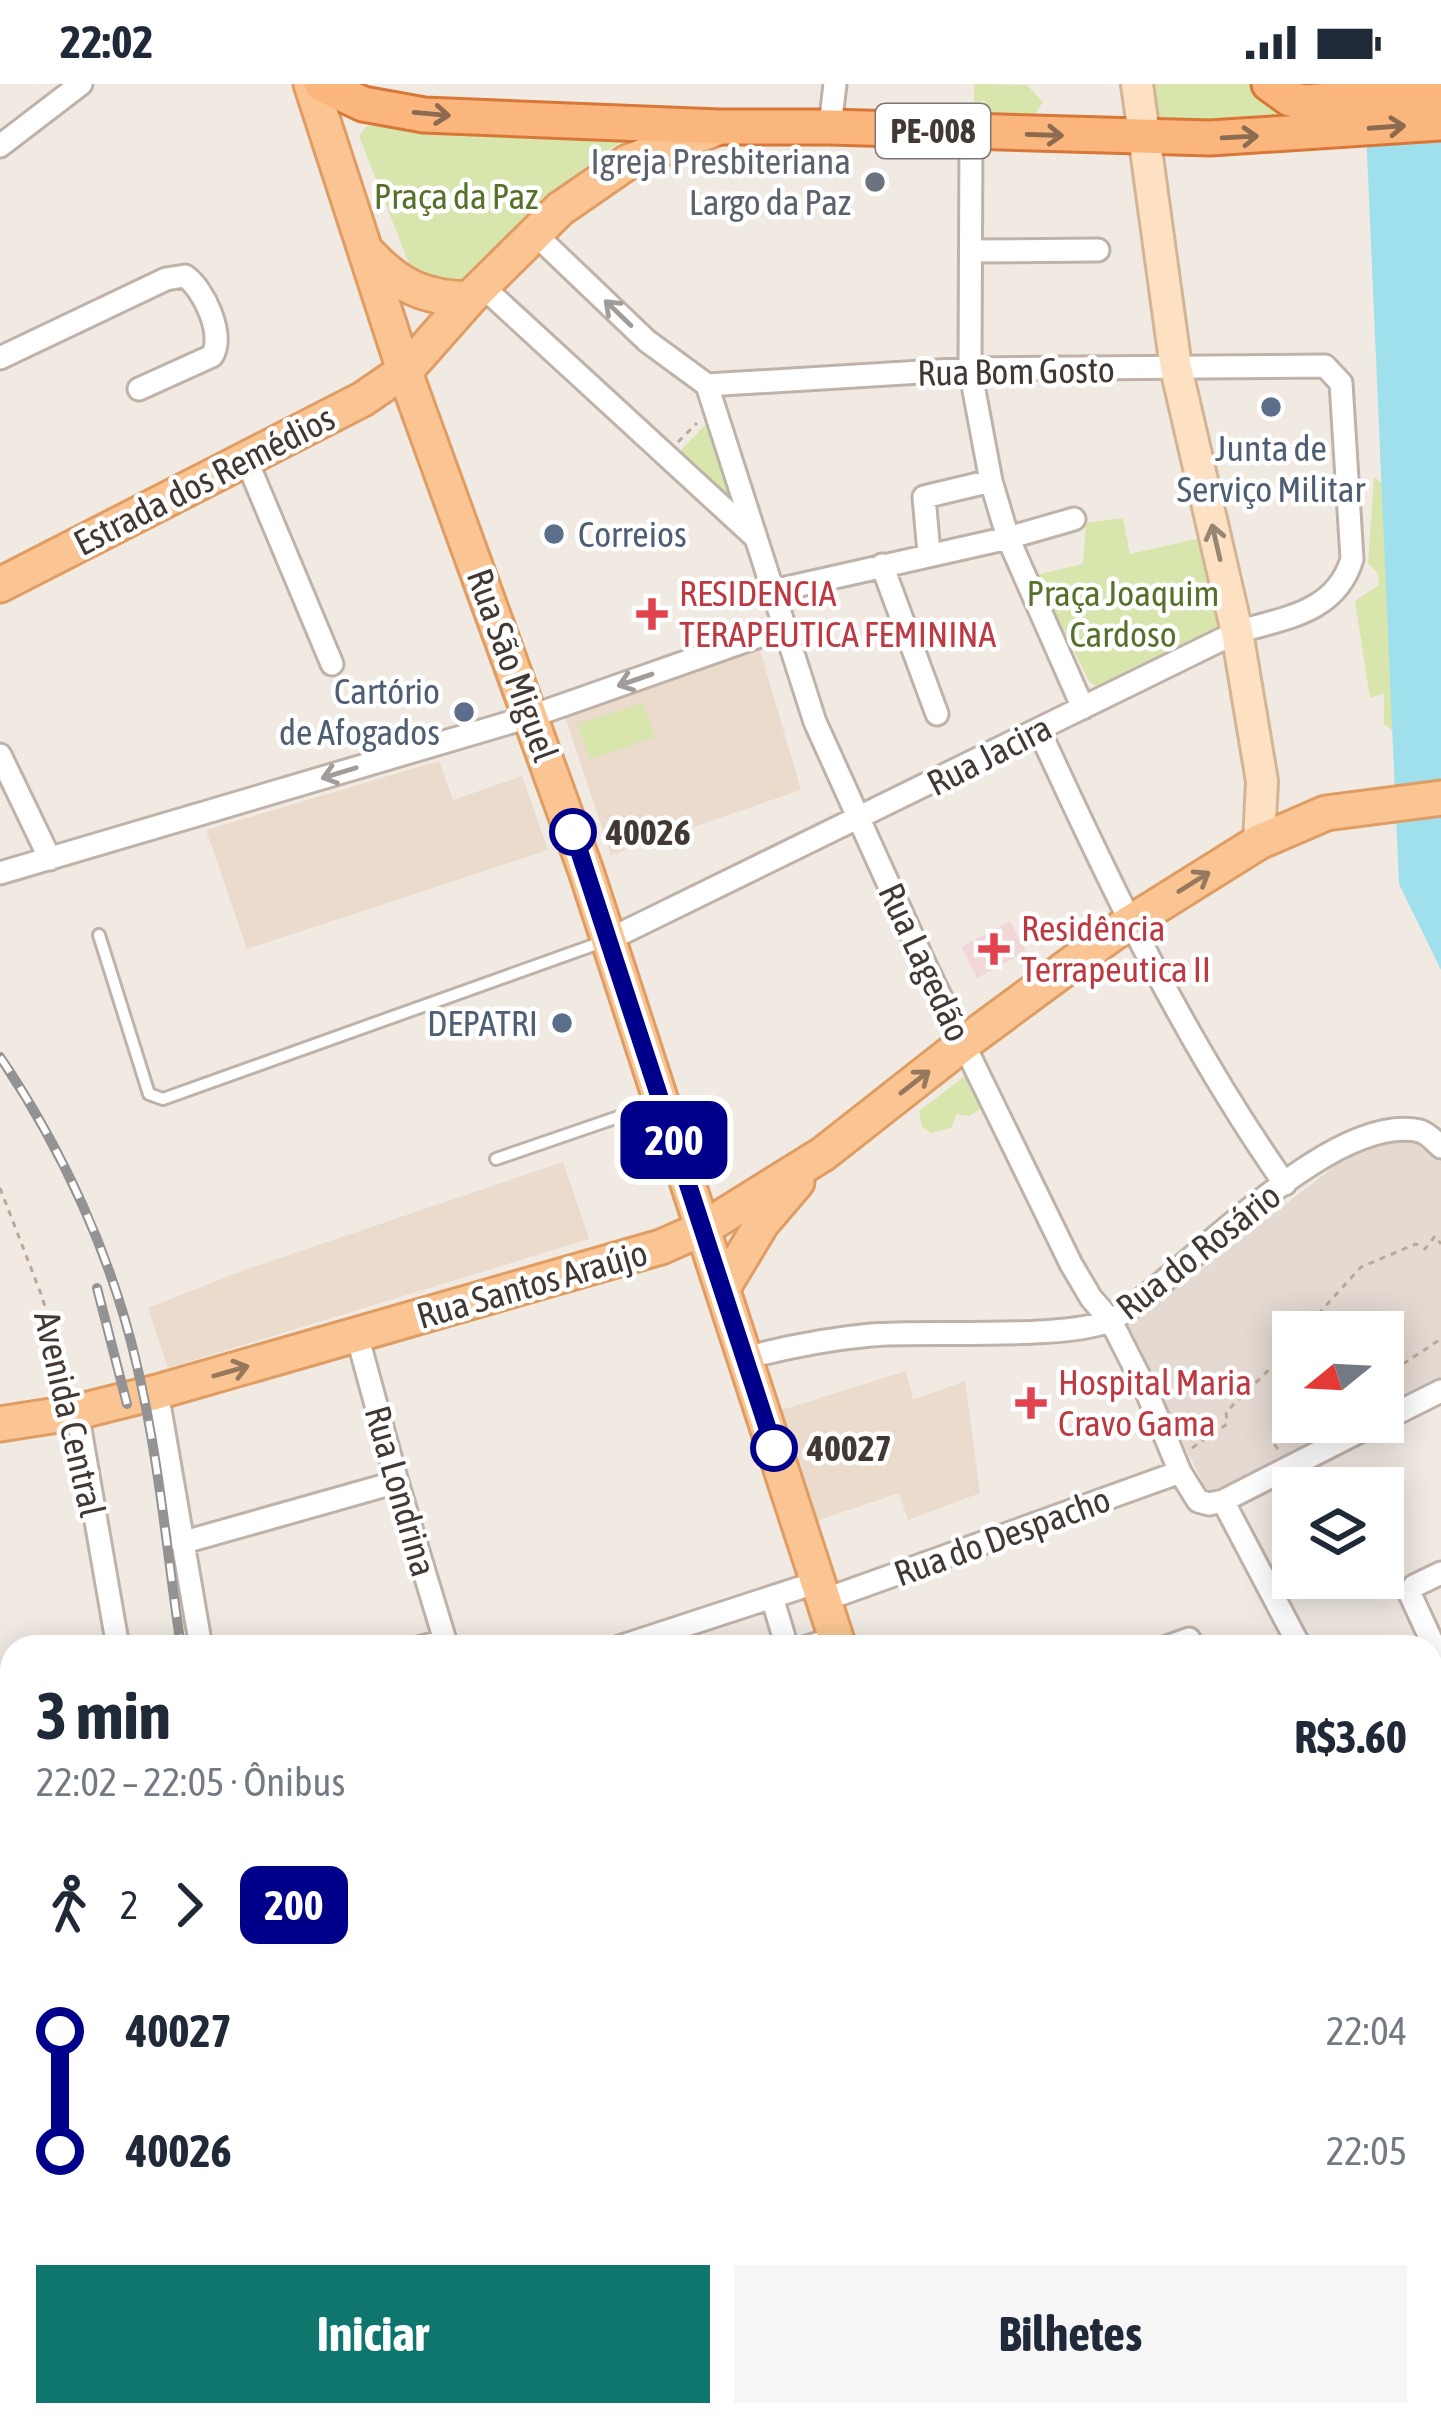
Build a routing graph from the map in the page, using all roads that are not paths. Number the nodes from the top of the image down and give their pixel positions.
1 (81, 84) edge
2 (311, 84) edge
3 (321, 84) edge
4 (836, 84) edge
5 (1137, 84) edge
6 (1269, 84) edge
7 (1441, 91) edge
8 (1330, 116) junction
9 (1441, 123) edge
10 (830, 127) junction
11 (718, 128) junction
12 (971, 132) junction
13 (1148, 139) junction
14 (0, 146) edge
15 (535, 234) junction
16 (1099, 250) dead end
17 (970, 251) junction
18 (367, 253) junction
19 (475, 292) junction
20 (0, 358) edge
21 (1176, 368) junction
22 (970, 369) junction
23 (404, 370) junction
24 (140, 389) dead end
25 (710, 396) junction
26 (246, 459) junction
27 (991, 481) junction
28 (1074, 518) dead end
29 (1008, 538) junction
30 (758, 540) junction
31 (929, 554) junction
32 (1352, 559) joint
33 (882, 565) junction
34 (0, 585) edge
35 (773, 590) junction
36 (785, 627) junction
37 (1237, 632) junction
38 (332, 664) dead end
39 (1083, 708) junction
40 (937, 714) dead end
41 (532, 716) junction
42 (1039, 730) junction
43 (0, 755) edge
44 (1441, 798) edge
45 (859, 820) junction
46 (1258, 842) junction
47 (50, 859) junction
48 (0, 873) edge
49 (1130, 922) junction
50 (99, 934) dead end
51 (608, 940) junction
52 (963, 1044) junction
53 (662, 1102) junction
54 (1434, 1140) edge
55 (823, 1154) junction
56 (496, 1159) dead end
57 (1285, 1184) junction
58 (704, 1228) junction
59 (724, 1286) junction
60 (1111, 1321) junction
61 (357, 1334) junction
62 (745, 1358) junction
63 (1441, 1391) edge
64 (157, 1392) junction
65 (1404, 1410) edge
66 (77, 1412) junction
67 (0, 1424) edge
68 (1336, 1443) edge
69 (1178, 1466) junction
70 (397, 1483) junction
71 (1216, 1503) junction
72 (182, 1543) junction
73 (1441, 1573) edge
74 (821, 1591) junction
75 (772, 1597) junction
76 (116, 1635) edge
77 (199, 1635) edge
78 (443, 1635) edge
79 (656, 1635) edge
80 (783, 1635) edge
81 (827, 1635) edge
82 (1293, 1635) edge
83 (1428, 1635) edge

1 - 14 street
2 - 18 main road, Rua São Miguel
3 -> 11 highway, PE-008
4 - 10 street
5 - 13 main road
6 - 8 highway, PE-008
7 - 8 highway, PE-008
8 -> 9 highway, PE-008
13 -> 8 highway, PE-008
10 - 11 highway, PE-008
10 - 12 highway, PE-008
11 - 15 main road
12 -> 13 highway, PE-008
12 - 17 street
13 - 21 main road
15 - 19 main road
25 -> 15 street
16 - 17 street
17 - 22 street
18 - 19 main road
18 - 23 main road, Rua São Miguel
19 - 23 main road
19 - 30 street
20 - 24 street
21 - 22 street, Rua Bom Gosto
21 - 32 street, Rua Bom Gosto
37 -> 21 main road
22 - 25 street, Rua Bom Gosto
22 - 27 street
23 - 26 main road, Estrada dos Remédios
23 - 41 main road, Rua São Miguel
25 - 30 street, Rua Lagedão
26 - 34 main road, Estrada dos Remédios
26 - 38 street
27 - 29 street
27 - 31 street
28 - 29 street
29 - 31 street
29 - 39 street
30 - 35 street, Rua Lagedão
31 - 33 street
32 - 37 street, Rua Jacira
33 - 35 street
33 - 40 street
35 - 36 street, Rua Lagedão
36 -> 41 street
36 - 45 street, Rua Lagedão
37 - 39 street, Rua Jacira
37 - 46 main road
39 - 42 street, Rua Jacira
41 -> 47 street
41 - 51 main road, Rua São Miguel
42 - 45 street, Rua Jacira
42 - 49 street
43 - 47 street
44 - 46 main road
45 - 51 street, Rua Jacira
45 - 52 street, Rua Lagedão
49 -> 46 main road
47 - 48 street
49 - 52 main road
49 - 57 street
50 - 51 lane
51 - 53 main road, Rua São Miguel
55 -> 52 main road
52 - 60 street, Rua Lagedão
53 - 56 lane
53 - 58 main road, Rua São Miguel
54 - 57 street, Rua do Rosário
55 - 58 main road, Rua Santos Araújo
55 - 59 main road
57 - 60 street, Rua do Rosário
58 - 59 main road, Rua São Miguel
58 - 61 main road, Rua Santos Araújo
59 - 62 main road, Rua São Miguel
60 - 62 street, Rua do Rosário
60 - 69 street, Rua Lagedão
64 -> 61 main road, Rua Santos Araújo
61 - 70 street, Rua Londrina
62 - 74 main road, Rua São Miguel
63 - 65 street
64 - 66 main road, Rua Santos Araújo
64 - 72 street
66 - 67 main road, Rua Santos Araújo
66 - 76 street, Avenida Central
68 - 71 street
69 - 71 street, Rua Lagedão
69 - 74 street, Rua do Despacho
70 - 72 street
70 - 78 street, Rua Londrina
71 - 82 street, Rua Lagedão
72 - 77 street
73 - 83 street
74 - 75 street, Rua do Despacho
74 - 81 main road, Rua São Miguel
75 - 79 street, Rua do Despacho
75 - 80 street

